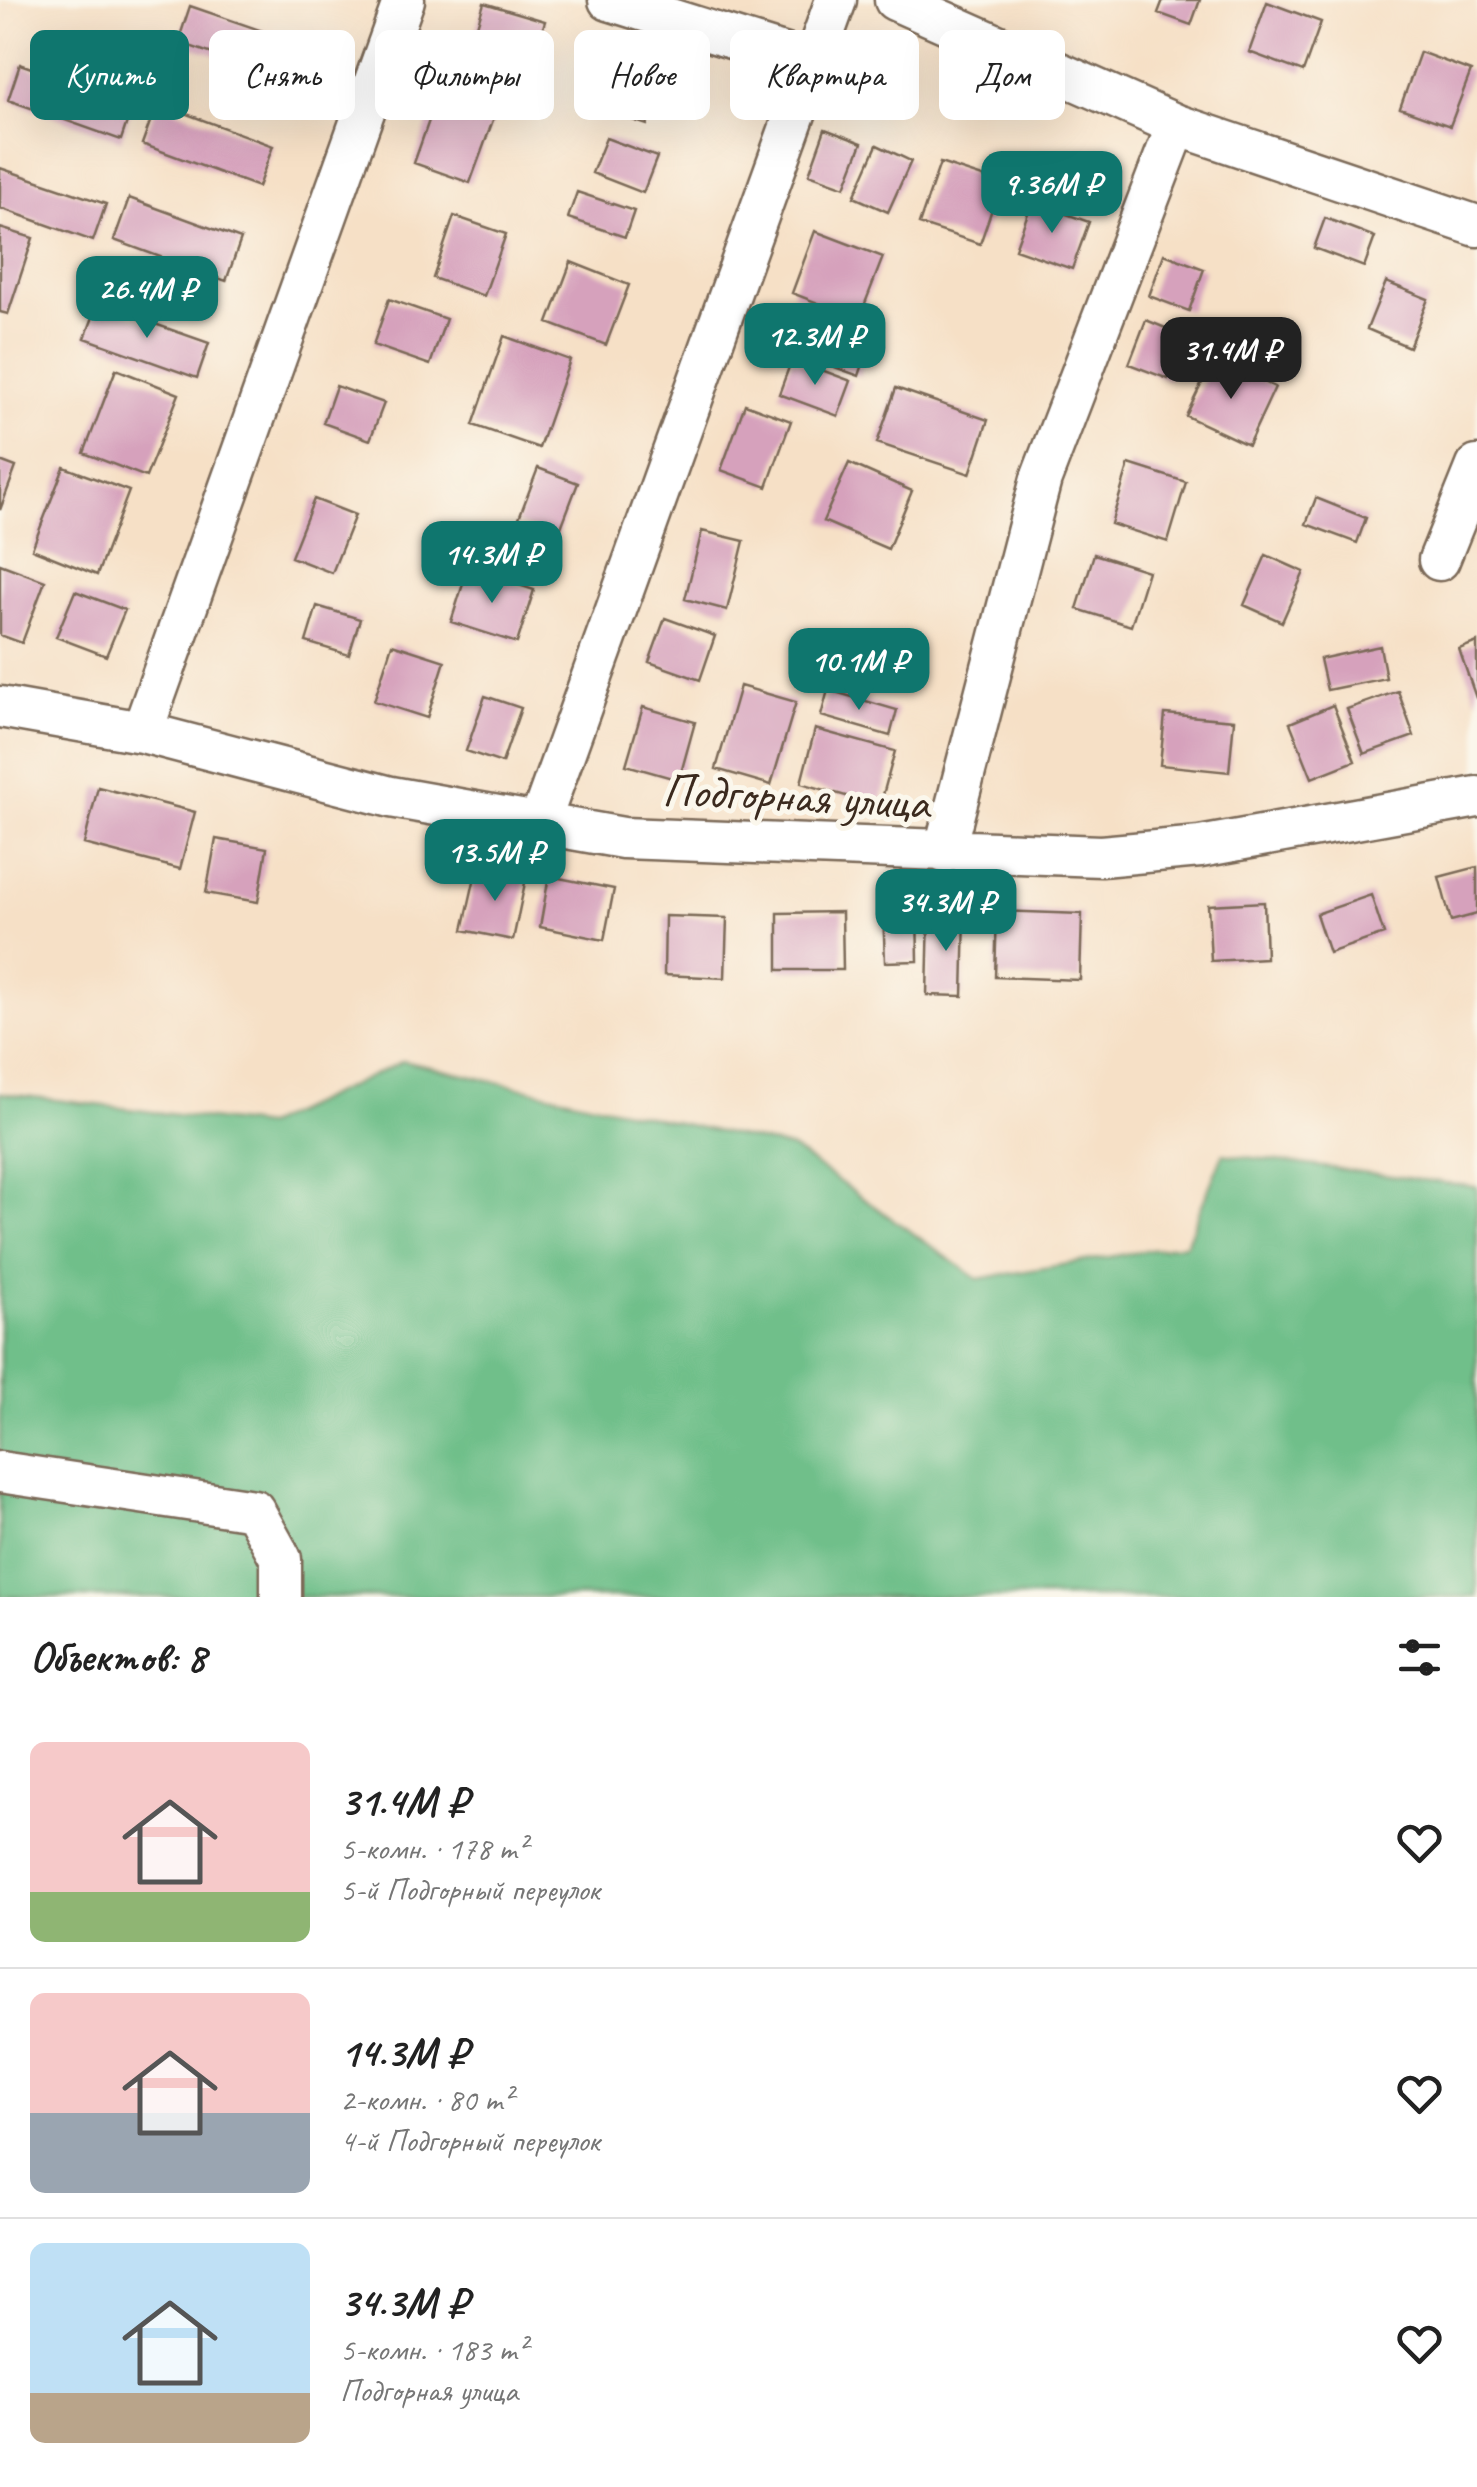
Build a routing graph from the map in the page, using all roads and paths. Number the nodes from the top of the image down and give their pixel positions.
1 (404, 0) edge
2 (610, 0) edge
3 (836, 0) edge
4 (895, 0) edge
5 (826, 30) edge
6 (730, 37) edge
7 (795, 120) edge
8 (1178, 125) junction
9 (1477, 226) edge
10 (1477, 466) edge
11 (1440, 560) dead end
12 (0, 707) edge
13 (142, 732) junction
14 (1477, 797) edge
15 (540, 821) junction
16 (944, 852) junction
17 (0, 1472) edge
18 (281, 1597) edge

1 - 13 street
2 - 6 street
3 - 5 street
4 - 8 street
7 - 15 street
8 - 9 street
8 - 16 street
10 - 11 street
12 - 13 street, Подгорная улица
13 - 15 street, Подгорная улица
14 - 16 street, Подгорная улица
15 - 16 street, Подгорная улица
17 - 18 street

